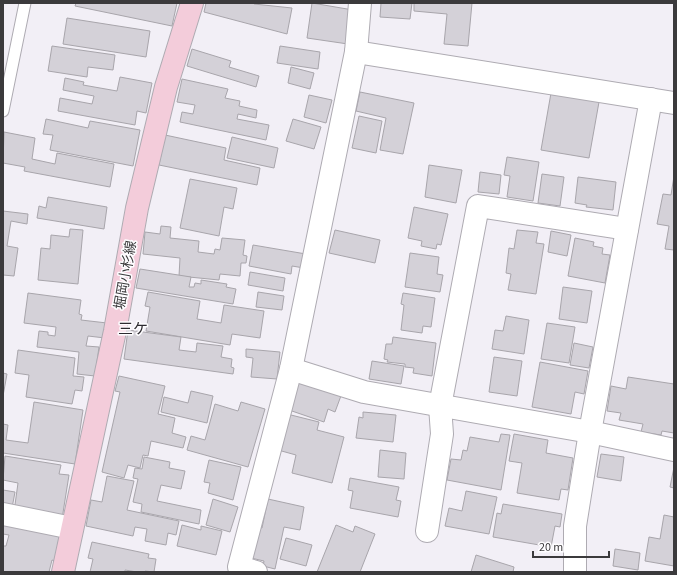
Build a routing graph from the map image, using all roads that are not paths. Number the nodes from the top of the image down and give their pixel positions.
1 (25, 3) edge
2 (192, 3) edge
3 (360, 3) edge
4 (356, 52) junction
5 (651, 99) junction
6 (674, 103) edge
7 (3, 111) edge
8 (627, 229) junction
9 (291, 369) junction
10 (440, 406) junction
11 (590, 432) junction
12 (674, 450) edge
13 (3, 514) edge
14 (72, 528) junction
15 (427, 531) dead end
16 (244, 570) edge
17 (63, 572) edge
18 (575, 572) edge

1 - 7 lane
2 - 14 main road, 堀岡小杉線
3 - 4 street
4 - 5 street
4 - 9 street
5 - 6 street
5 - 8 street
8 - 10 street
8 - 11 street
9 - 10 street
9 - 16 street
10 - 11 street
10 - 15 street
11 - 12 street
11 - 18 street
13 - 14 street
14 - 17 main road, 堀岡小杉線

